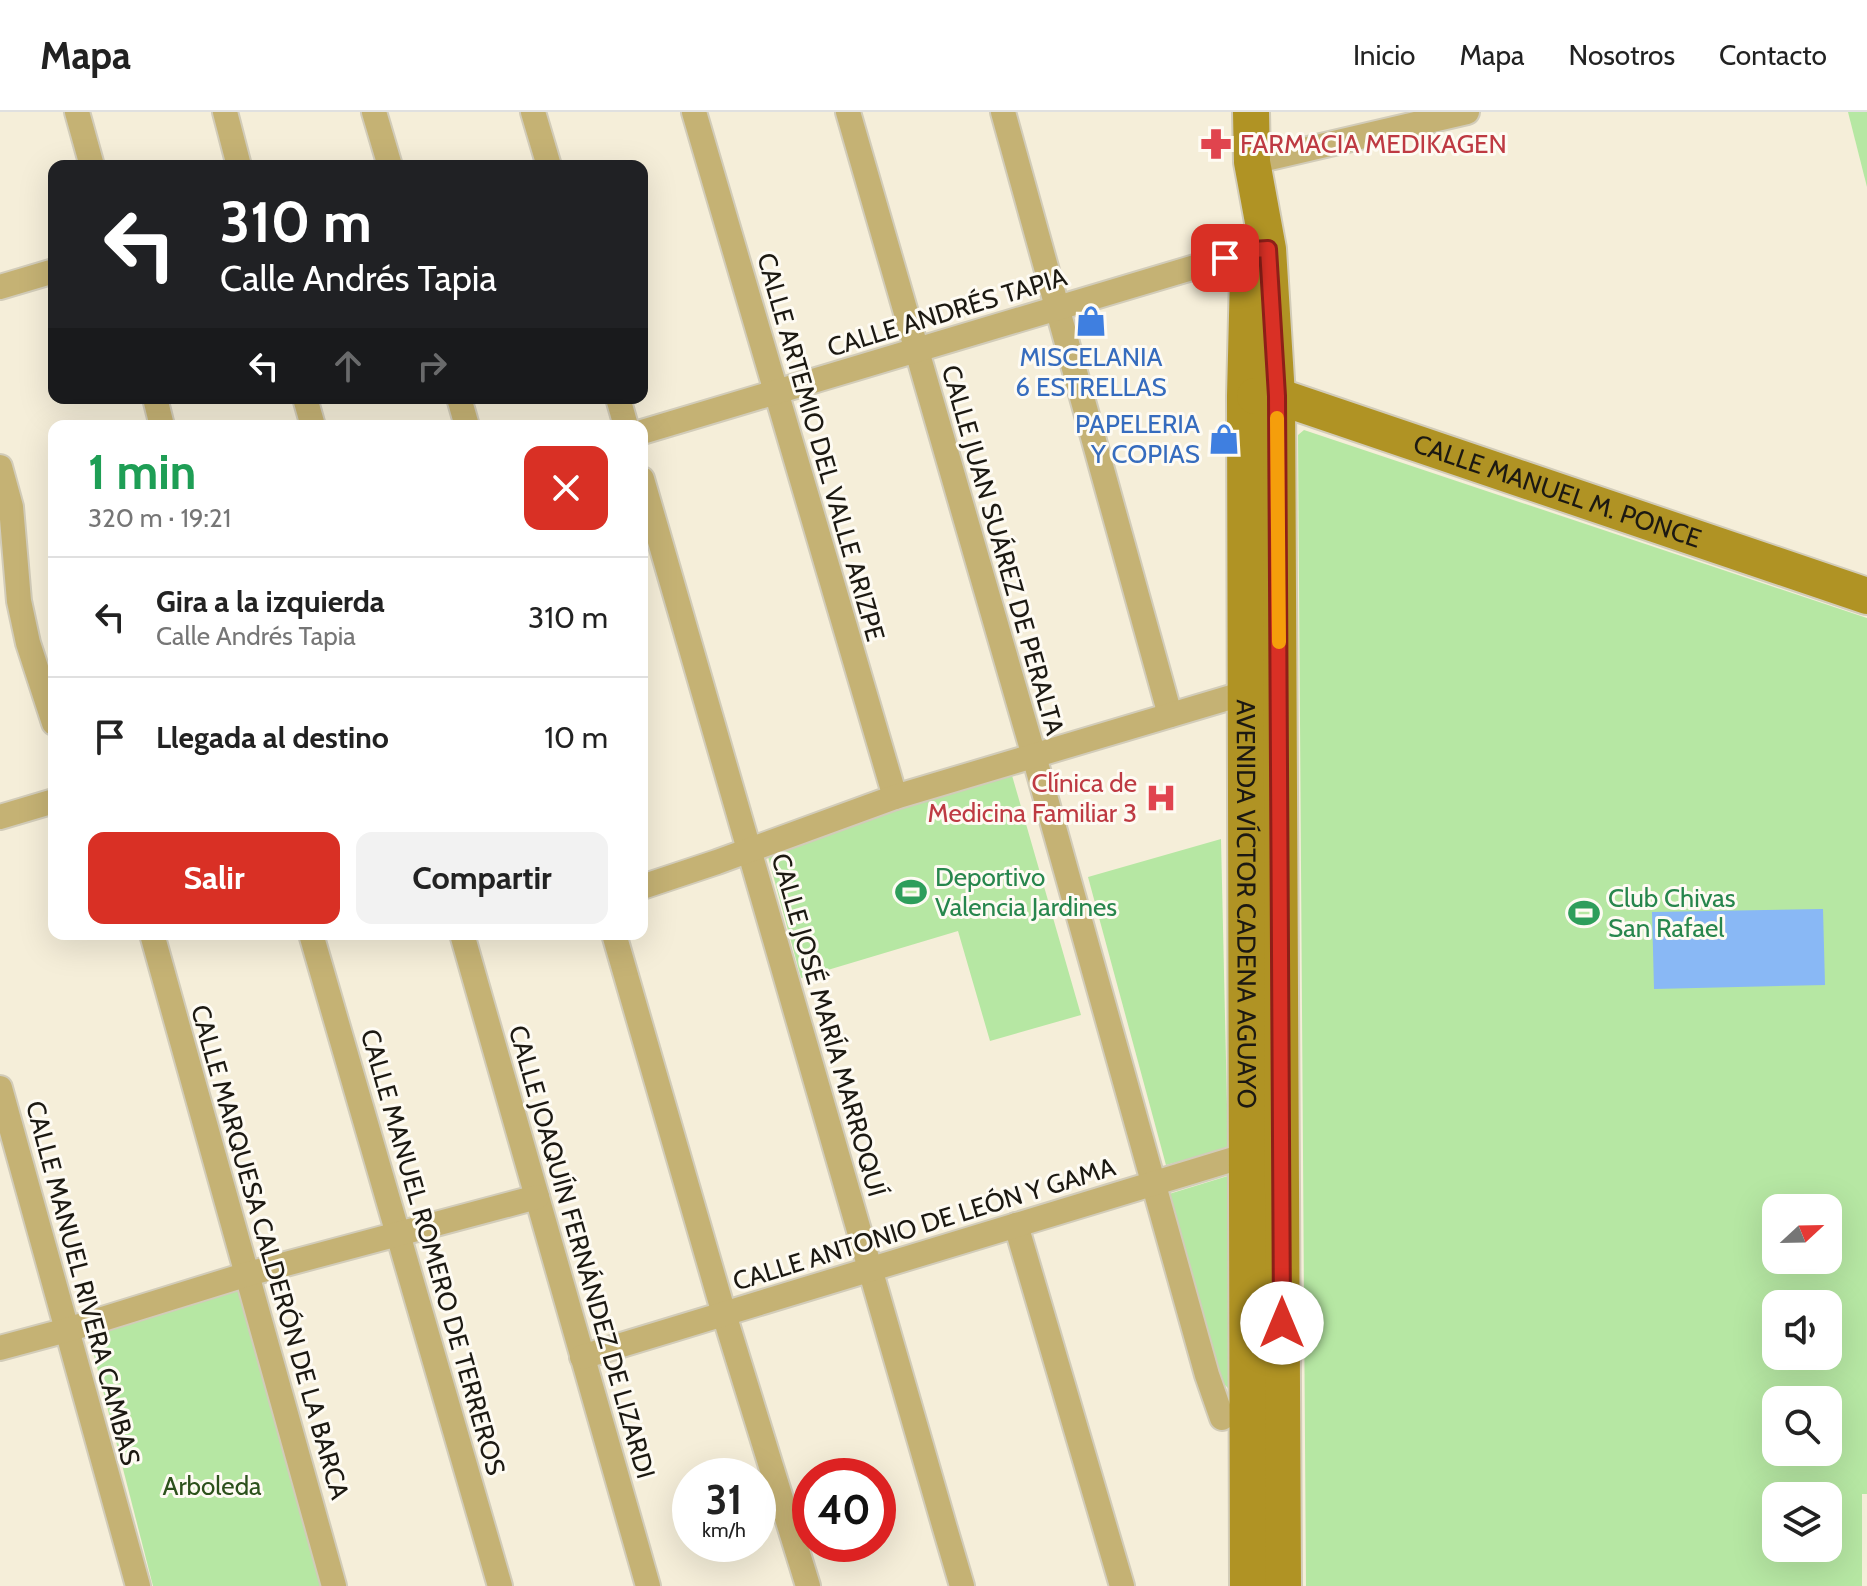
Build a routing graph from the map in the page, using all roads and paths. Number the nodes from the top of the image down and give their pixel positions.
1 (77, 112) edge
2 (225, 112) edge
3 (374, 112) edge
4 (533, 112) edge
5 (694, 112) edge
6 (848, 112) edge
7 (1003, 112) edge
8 (1251, 112) edge
9 (1467, 112) edge
10 (1430, 116) edge
11 (90, 160) edge
12 (237, 160) edge
13 (388, 160) edge
14 (547, 160) edge
15 (1252, 162) junction
16 (1261, 241) junction
17 (48, 273) edge
18 (0, 287) edge
19 (1058, 308) junction
20 (917, 350) junction
21 (776, 391) junction
22 (1261, 396) junction
23 (648, 430) edge
24 (0, 467) edge
25 (648, 499) edge
26 (1867, 596) edge
27 (1245, 693) junction
28 (48, 705) edge
29 (1170, 715) junction
30 (1034, 756) junction
31 (895, 797) junction
32 (48, 803) edge
33 (0, 817) edge
34 (751, 849) junction
35 (648, 885) edge
36 (154, 940) edge
37 (313, 940) edge
38 (471, 940) edge
39 (616, 940) edge
40 (0, 1088) edge
41 (1282, 1144) junction
42 (1248, 1155) junction
43 (1154, 1183) junction
44 (537, 1197) junction
45 (1016, 1225) junction
46 (399, 1233) junction
47 (869, 1271) junction
48 (248, 1274) junction
49 (724, 1314) junction
50 (67, 1330) junction
51 (0, 1348) edge
52 (582, 1357) junction
53 (1222, 1418) dead end
54 (138, 1586) edge
55 (334, 1586) edge
56 (500, 1586) edge
57 (648, 1586) edge
58 (808, 1586) edge
59 (962, 1586) edge
60 (1122, 1586) edge
61 (1248, 1586) edge
62 (1283, 1586) edge

1 - 11 street
2 - 12 street
3 - 13 street
4 - 14 street
5 - 21 street, CALLE ARTEMIO DEL VALLE ARIZPE
6 - 20 street, CALLE JUAN SUÁREZ DE PERALTA
7 - 19 street
8 - 15 street, AVENIDA VÍCTOR CADENA AGUAYO
9 - 10 street
10 - 15 street
15 - 16 street, AVENIDA VÍCTOR CADENA AGUAYO
16 - 19 street, CALLE ANDRÉS TAPIA
16 - 22 street, AVENIDA VÍCTOR CADENA AGUAYO
17 - 18 street
19 - 20 street, CALLE ANDRÉS TAPIA
19 - 29 street
20 - 21 street, CALLE ANDRÉS TAPIA
20 - 30 street, CALLE JUAN SUÁREZ DE PERALTA
21 - 23 street, CALLE ANDRÉS TAPIA
21 - 31 street, CALLE ARTEMIO DEL VALLE ARIZPE
22 - 26 street, CALLE MANUEL M. PONCE
22 - 27 street, AVENIDA VÍCTOR CADENA AGUAYO
22 - 41 street, AVENIDA VÍCTOR CADENA AGUAYO
24 - 28 street
25 - 34 street, CALLE JOSÉ MARÍA MARROQUÍ
27 - 29 street
27 - 42 street, AVENIDA VÍCTOR CADENA AGUAYO
29 - 30 street
30 - 31 street
30 - 43 street, CALLE JUAN SUÁREZ DE PERALTA
31 - 34 street
32 - 33 street
34 - 35 street
34 - 47 street, CALLE JOSÉ MARÍA MARROQUÍ
36 - 48 street, CALLE MARQUESA CALDERÓN DE LA BARCA
37 - 46 street, CALLE MANUEL ROMERO DE TERREROS
38 - 44 street, CALLE JOAQUÍN FERNÁNDEZ DE LIZARDI
39 - 49 street
40 - 50 street, CALLE MANUEL RIVERA CAMBAS
41 - 42 street, CALLE ANTONIO DE LEÓN Y GAMA
41 - 62 street, AVENIDA VÍCTOR CADENA AGUAYO
42 - 43 street, CALLE ANTONIO DE LEÓN Y GAMA
42 - 61 street, AVENIDA VÍCTOR CADENA AGUAYO
43 - 45 street, CALLE ANTONIO DE LEÓN Y GAMA
43 - 53 street, CALLE JUAN SUÁREZ DE PERALTA
44 - 46 street
44 - 52 street, CALLE JOAQUÍN FERNÁNDEZ DE LIZARDI
45 - 47 street, CALLE ANTONIO DE LEÓN Y GAMA
45 - 60 street
46 - 48 street
46 - 56 street, CALLE MANUEL ROMERO DE TERREROS
47 - 49 street, CALLE ANTONIO DE LEÓN Y GAMA
47 - 59 street, CALLE JOSÉ MARÍA MARROQUÍ
48 - 50 street
48 - 55 street, CALLE MARQUESA CALDERÓN DE LA BARCA
49 - 52 street, CALLE ANTONIO DE LEÓN Y GAMA
49 - 58 street
50 - 51 street
50 - 54 street, CALLE MANUEL RIVERA CAMBAS
52 - 57 street, CALLE JOAQUÍN FERNÁNDEZ DE LIZARDI

